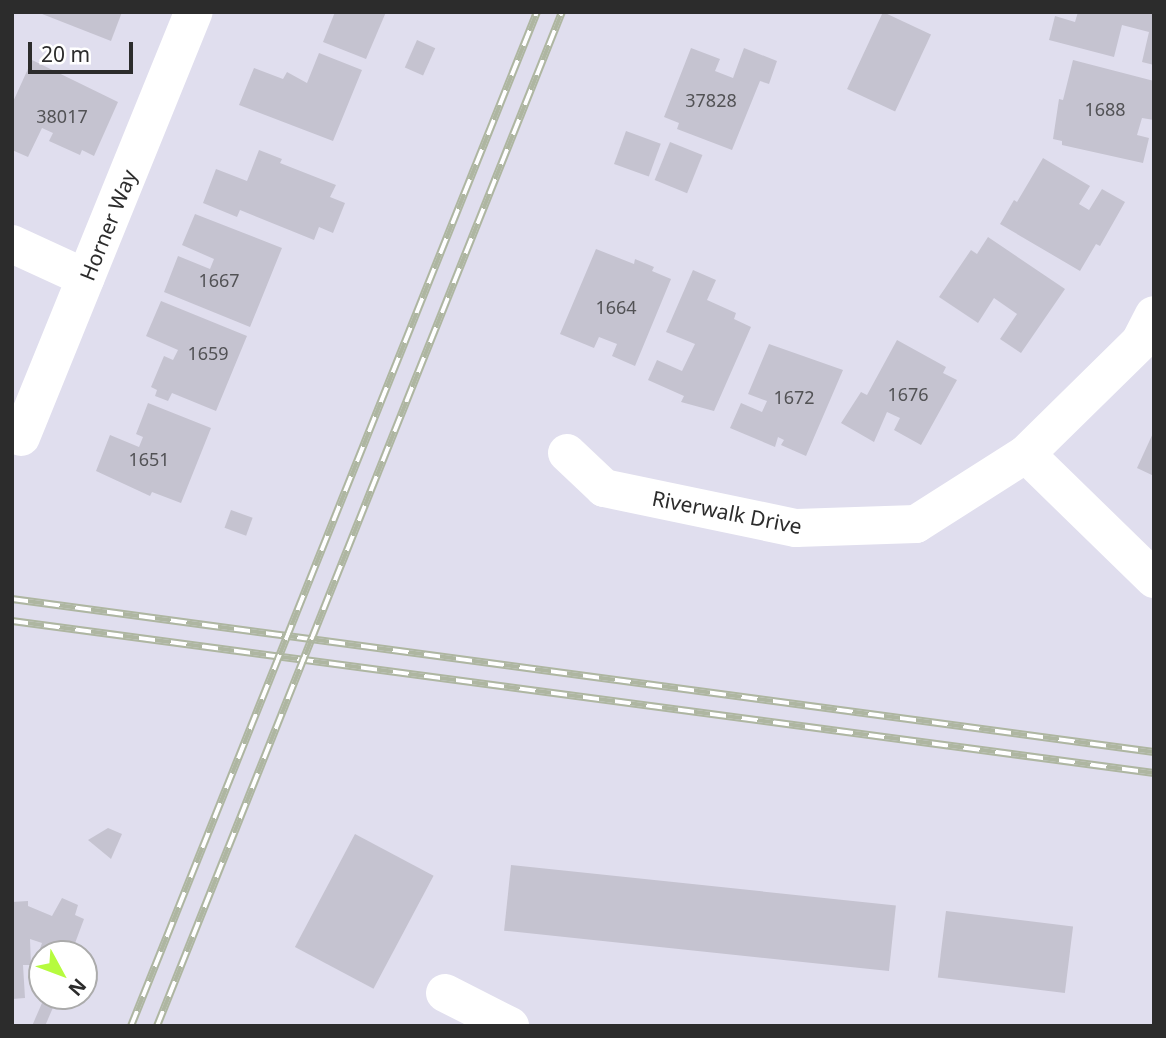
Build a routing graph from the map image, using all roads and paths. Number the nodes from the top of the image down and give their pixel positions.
1 (194, 12) edge
2 (12, 244) edge
3 (86, 278) junction
4 (1154, 315) edge
5 (21, 438) dead end
6 (567, 453) dead end
7 (1026, 454) junction
8 (1154, 579) edge
9 (445, 993) dead end
10 (510, 1026) edge

1 - 3 street, Horner Way
2 - 3 street
3 - 5 street, Horner Way
4 - 7 street, Riverwalk Drive
6 - 7 street, Riverwalk Drive
7 - 8 street
9 - 10 street

